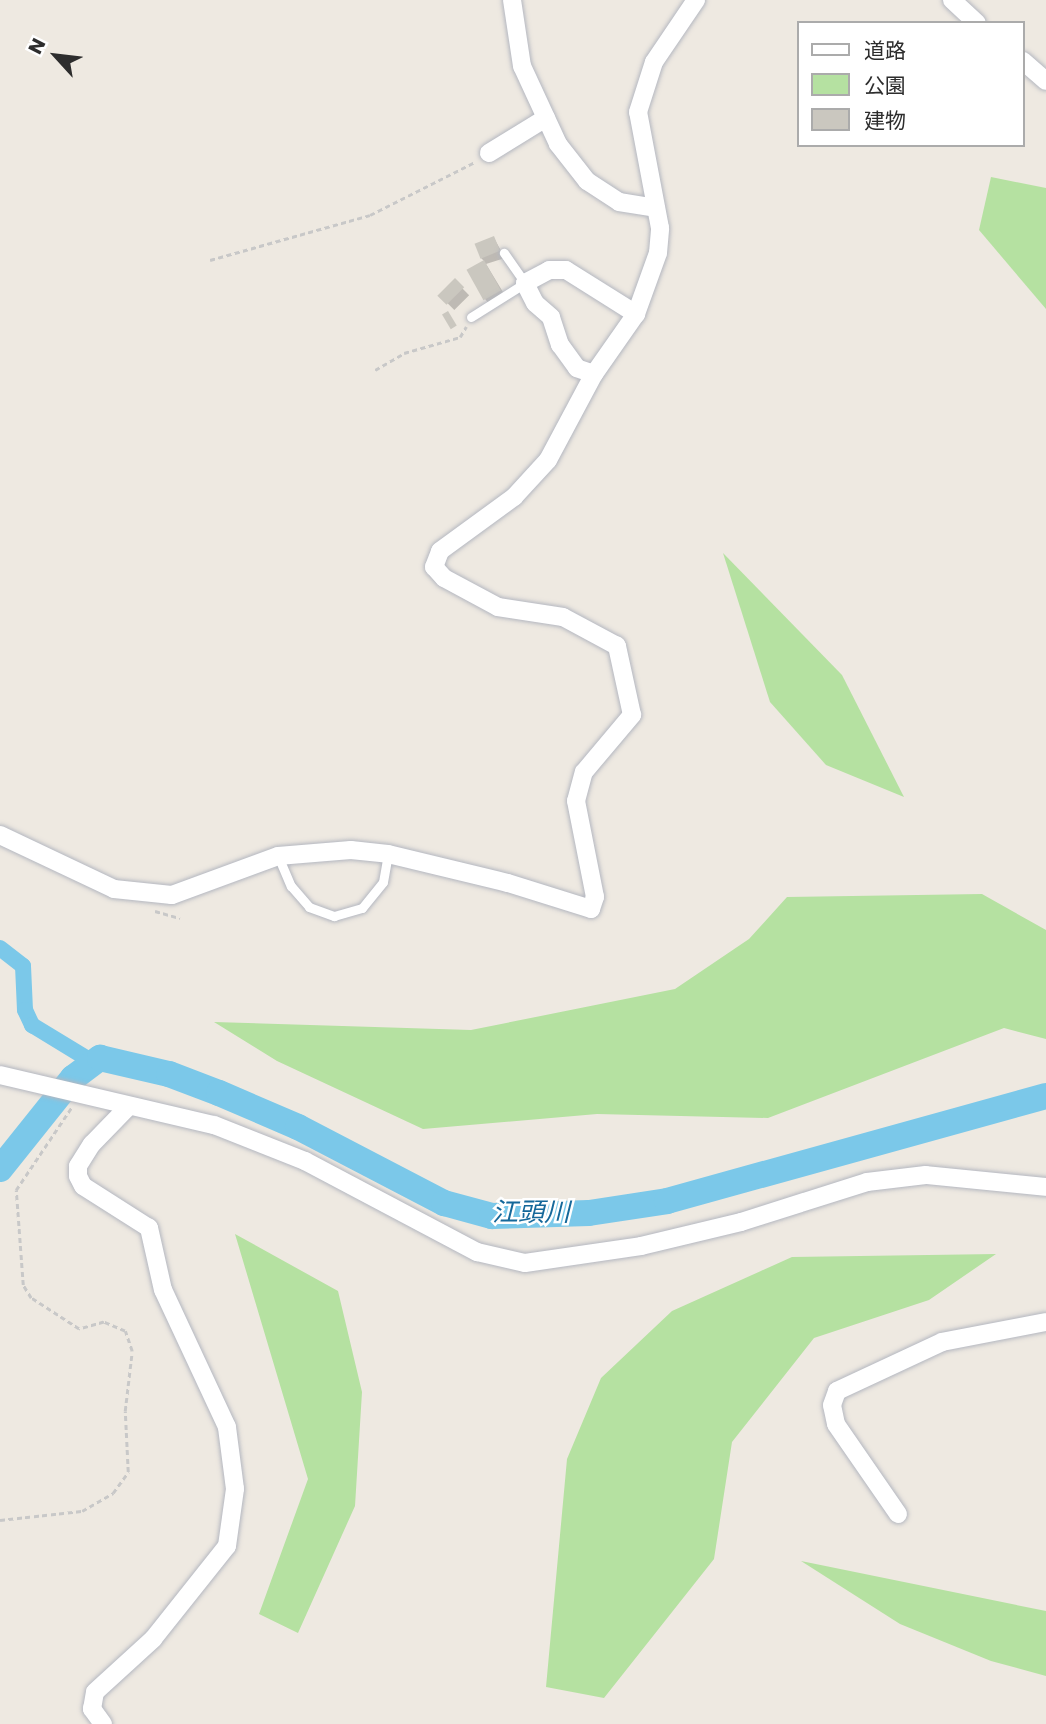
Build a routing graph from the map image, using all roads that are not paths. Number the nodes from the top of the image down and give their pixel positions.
1 (512, 0) edge
2 (696, 0) edge
3 (951, 0) edge
4 (975, 21) edge
5 (1025, 63) edge
6 (1046, 80) edge
7 (546, 118) junction
8 (489, 153) road end
9 (656, 208) junction
10 (504, 253) dead end
11 (524, 283) junction
12 (636, 314) junction
13 (471, 317) road end
14 (594, 374) junction
15 (0, 835) edge
16 (388, 854) junction
17 (278, 856) junction
18 (0, 1075) edge
19 (129, 1105) junction
20 (1046, 1187) edge
21 (1046, 1322) edge
22 (898, 1514) dead end
23 (103, 1724) edge

1 - 7 street
2 - 9 street
3 - 4 street
5 - 6 street
7 - 8 street
7 - 9 street
9 - 12 street
10 - 11 lane
11 - 12 street
11 - 13 lane
11 - 14 street
12 - 14 street
14 - 16 street
15 - 17 street
16 - 17 street
16 - 17 lane
18 - 19 street
19 - 20 street
19 - 23 street
21 - 22 street

